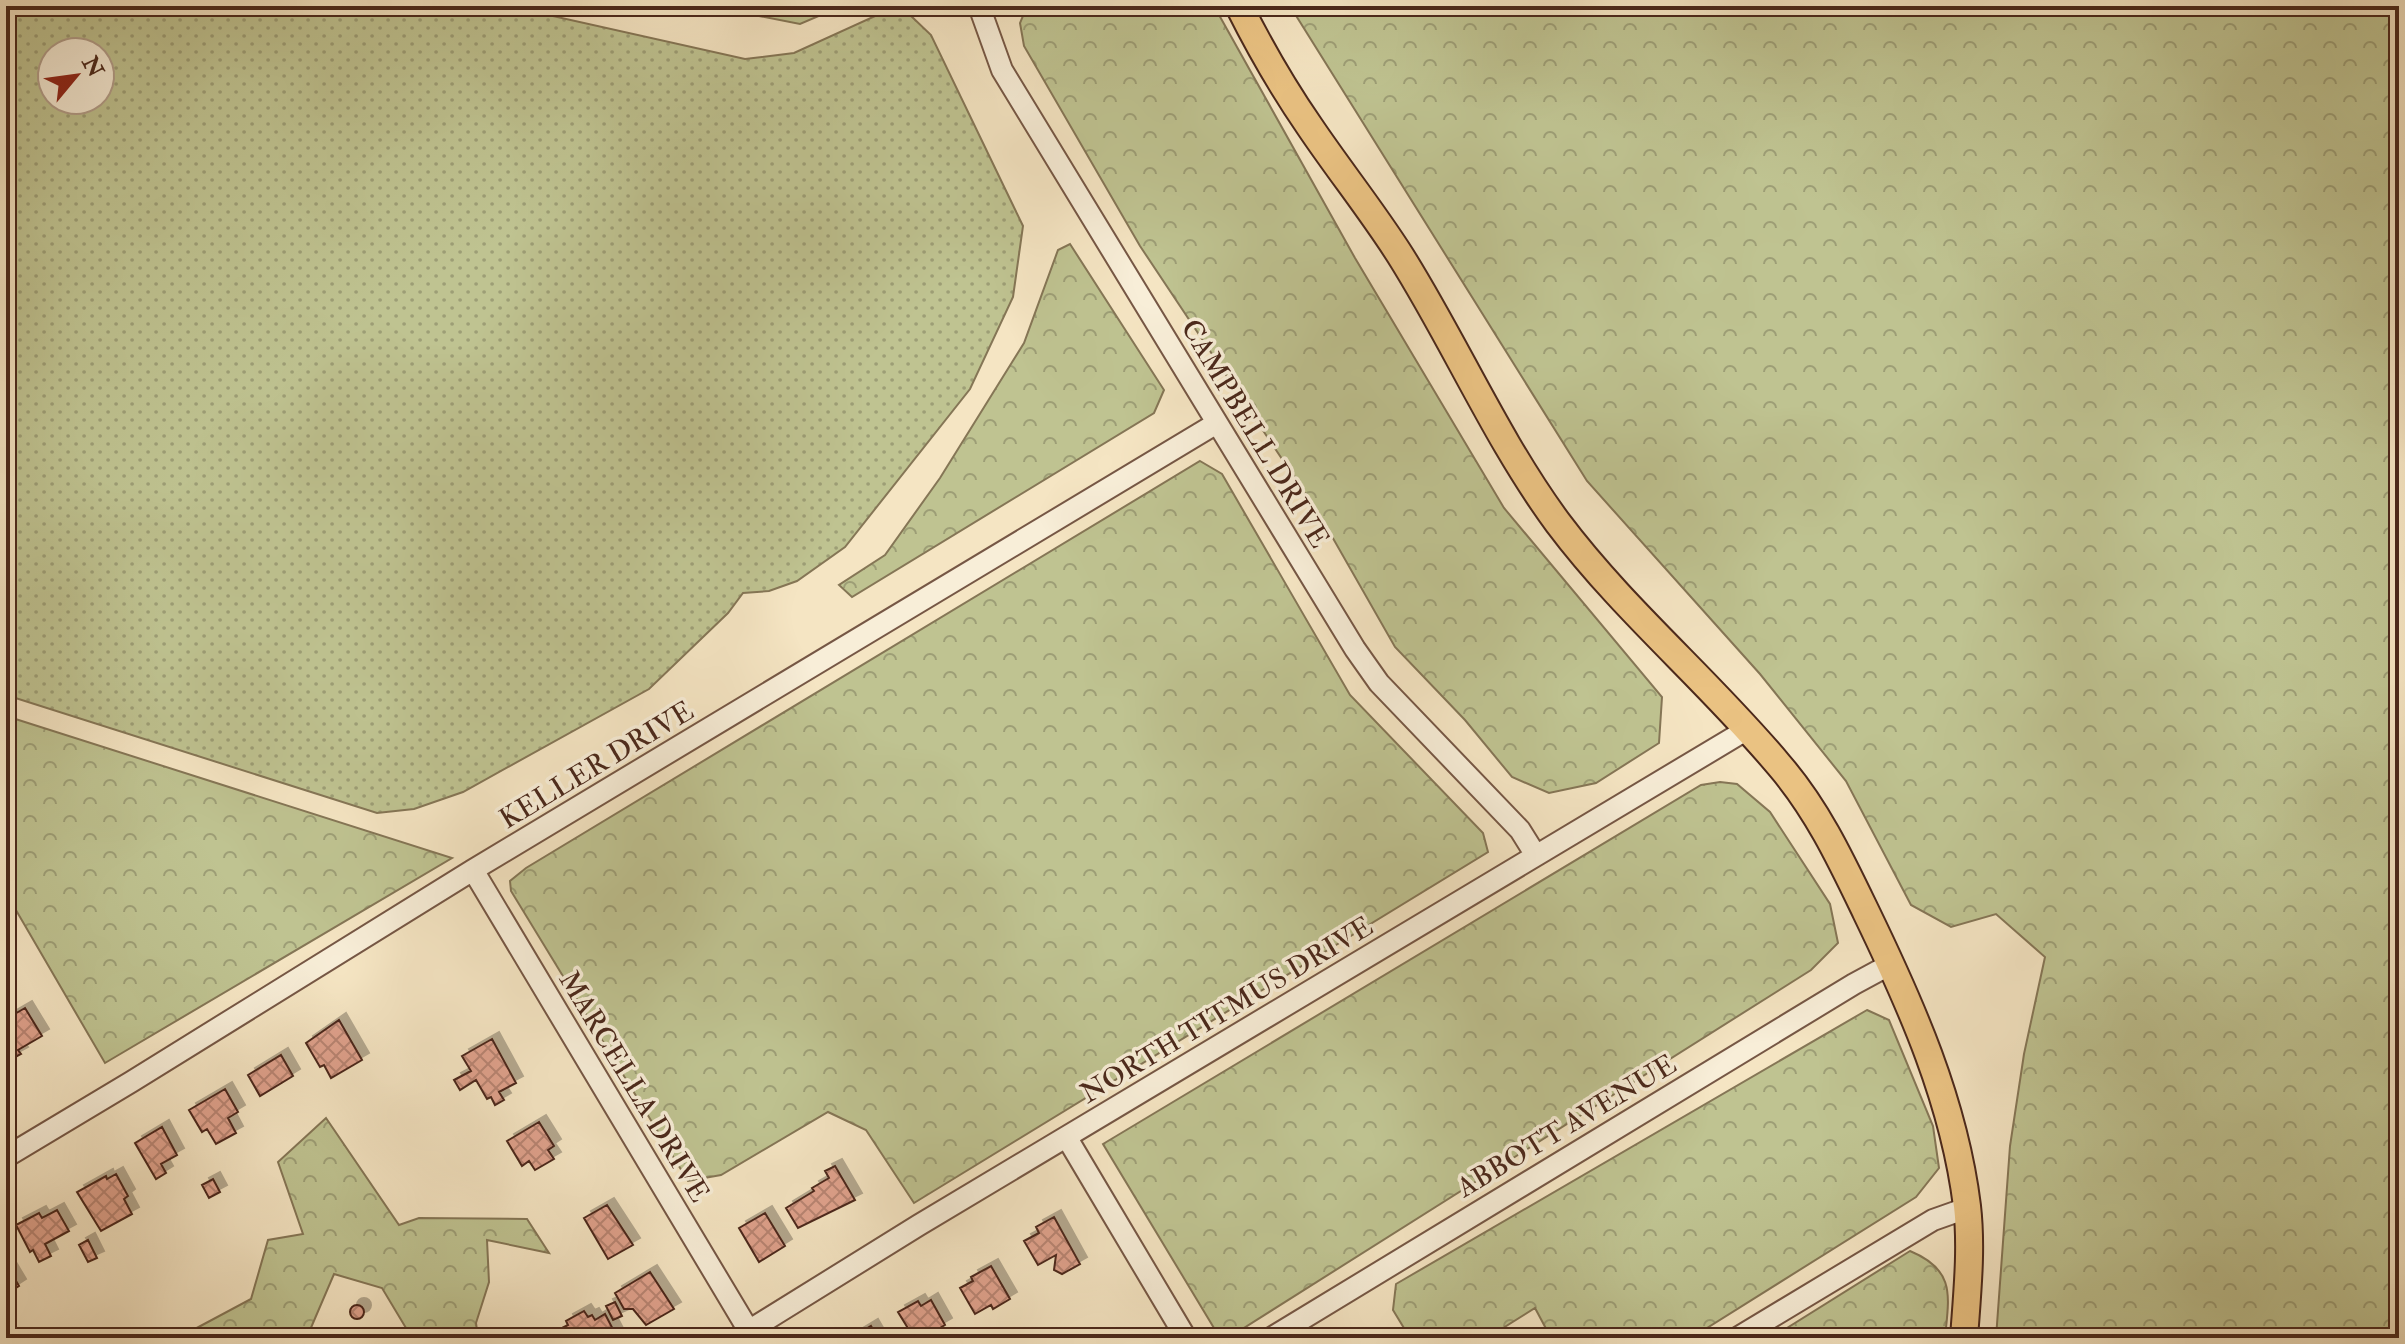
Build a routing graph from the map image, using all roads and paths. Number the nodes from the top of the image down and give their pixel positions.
1 (979, 6) edge
2 (1239, 6) edge
3 (1217, 423) junction
4 (1746, 730) junction
5 (1535, 854) junction
6 (473, 870) junction
7 (1891, 964) junction
8 (1067, 1138) junction
9 (6, 1157) edge
10 (1967, 1208) junction
11 (743, 1334) edge
12 (1186, 1338) edge
13 (1271, 1338) edge
14 (1737, 1338) edge
15 (1964, 1338) edge

1 - 3 street, CAMPBELL DRIVE
2 - 4 main road
3 - 5 street, CAMPBELL DRIVE
3 - 6 street, KELLER DRIVE
4 - 5 street, NORTH TITMUS DRIVE
4 - 7 main road
5 - 8 street, NORTH TITMUS DRIVE
6 - 9 street, KELLER DRIVE
6 - 11 street, MARCELLA DRIVE
7 - 10 main road
7 - 13 street, ABBOTT AVENUE
8 - 11 street, NORTH TITMUS DRIVE
8 - 12 street
10 - 14 street
10 - 15 main road

